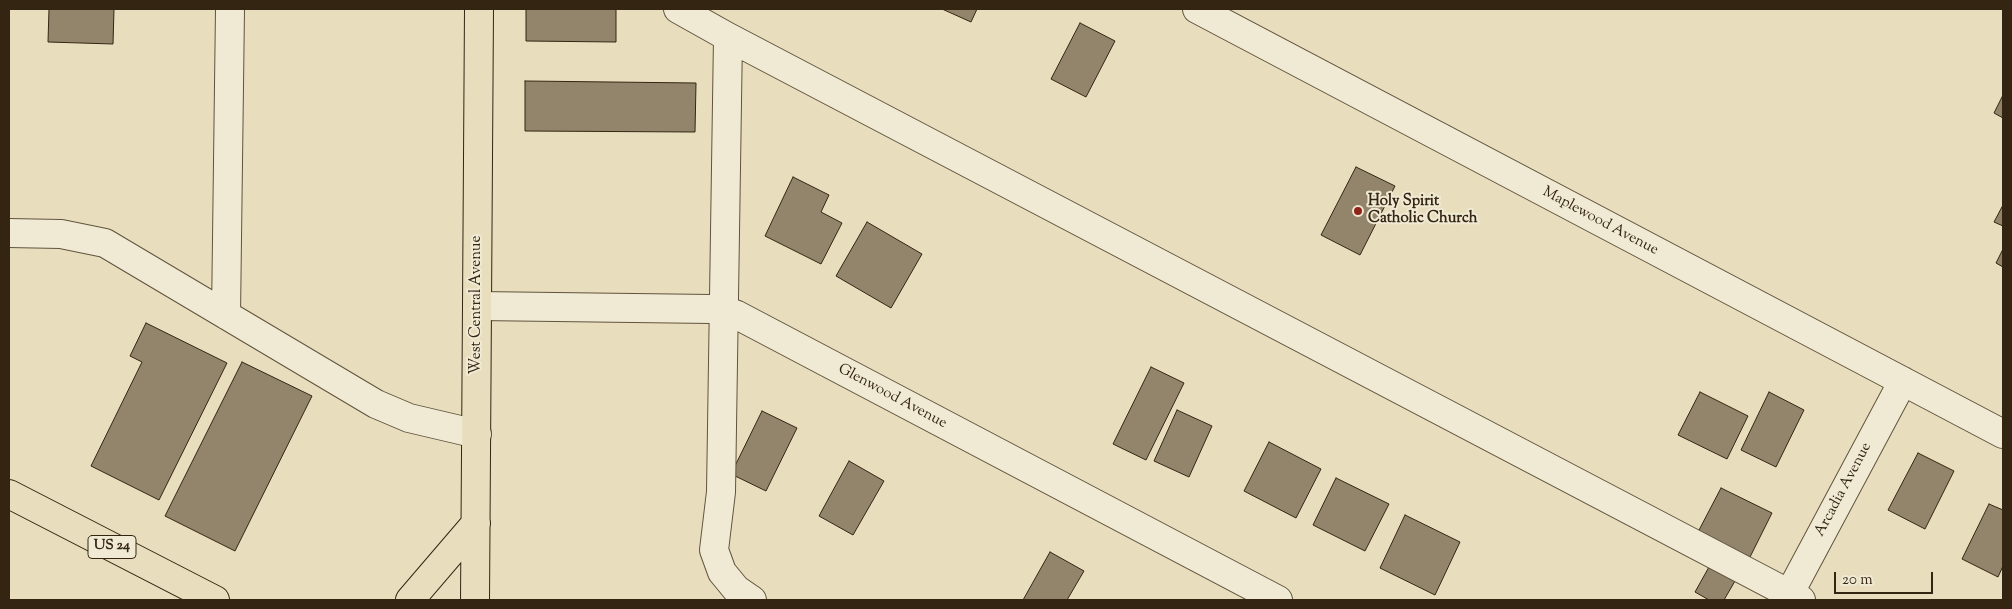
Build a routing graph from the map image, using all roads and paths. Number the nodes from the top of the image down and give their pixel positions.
1 (230, 9) edge
2 (479, 9) edge
3 (678, 9) edge
4 (1197, 9) edge
5 (728, 37) junction
6 (9, 233) edge
7 (478, 306) junction
8 (723, 310) junction
9 (226, 315) junction
10 (1902, 381) junction
11 (477, 434) junction
12 (2003, 434) edge
13 (9, 494) edge
14 (476, 523) junction
15 (1792, 598) edge
16 (215, 600) edge
17 (410, 600) edge
18 (475, 600) edge
19 (752, 600) edge
20 (1278, 600) edge

1 - 9 street
2 - 7 main road, West Central Avenue
3 - 5 street
4 - 10 street, Maplewood Avenue
5 - 8 street
5 - 15 street
6 - 9 street
7 - 8 street, Glenwood Avenue
7 - 11 main road, West Central Avenue
8 - 19 street
8 - 20 street, Glenwood Avenue
9 - 11 street
10 - 12 street, Maplewood Avenue
10 - 15 street, Arcadia Avenue
11 - 14 main road, West Central Avenue
13 - 16 main road, US 24
14 - 17 main road
14 - 18 main road, West Central Avenue

